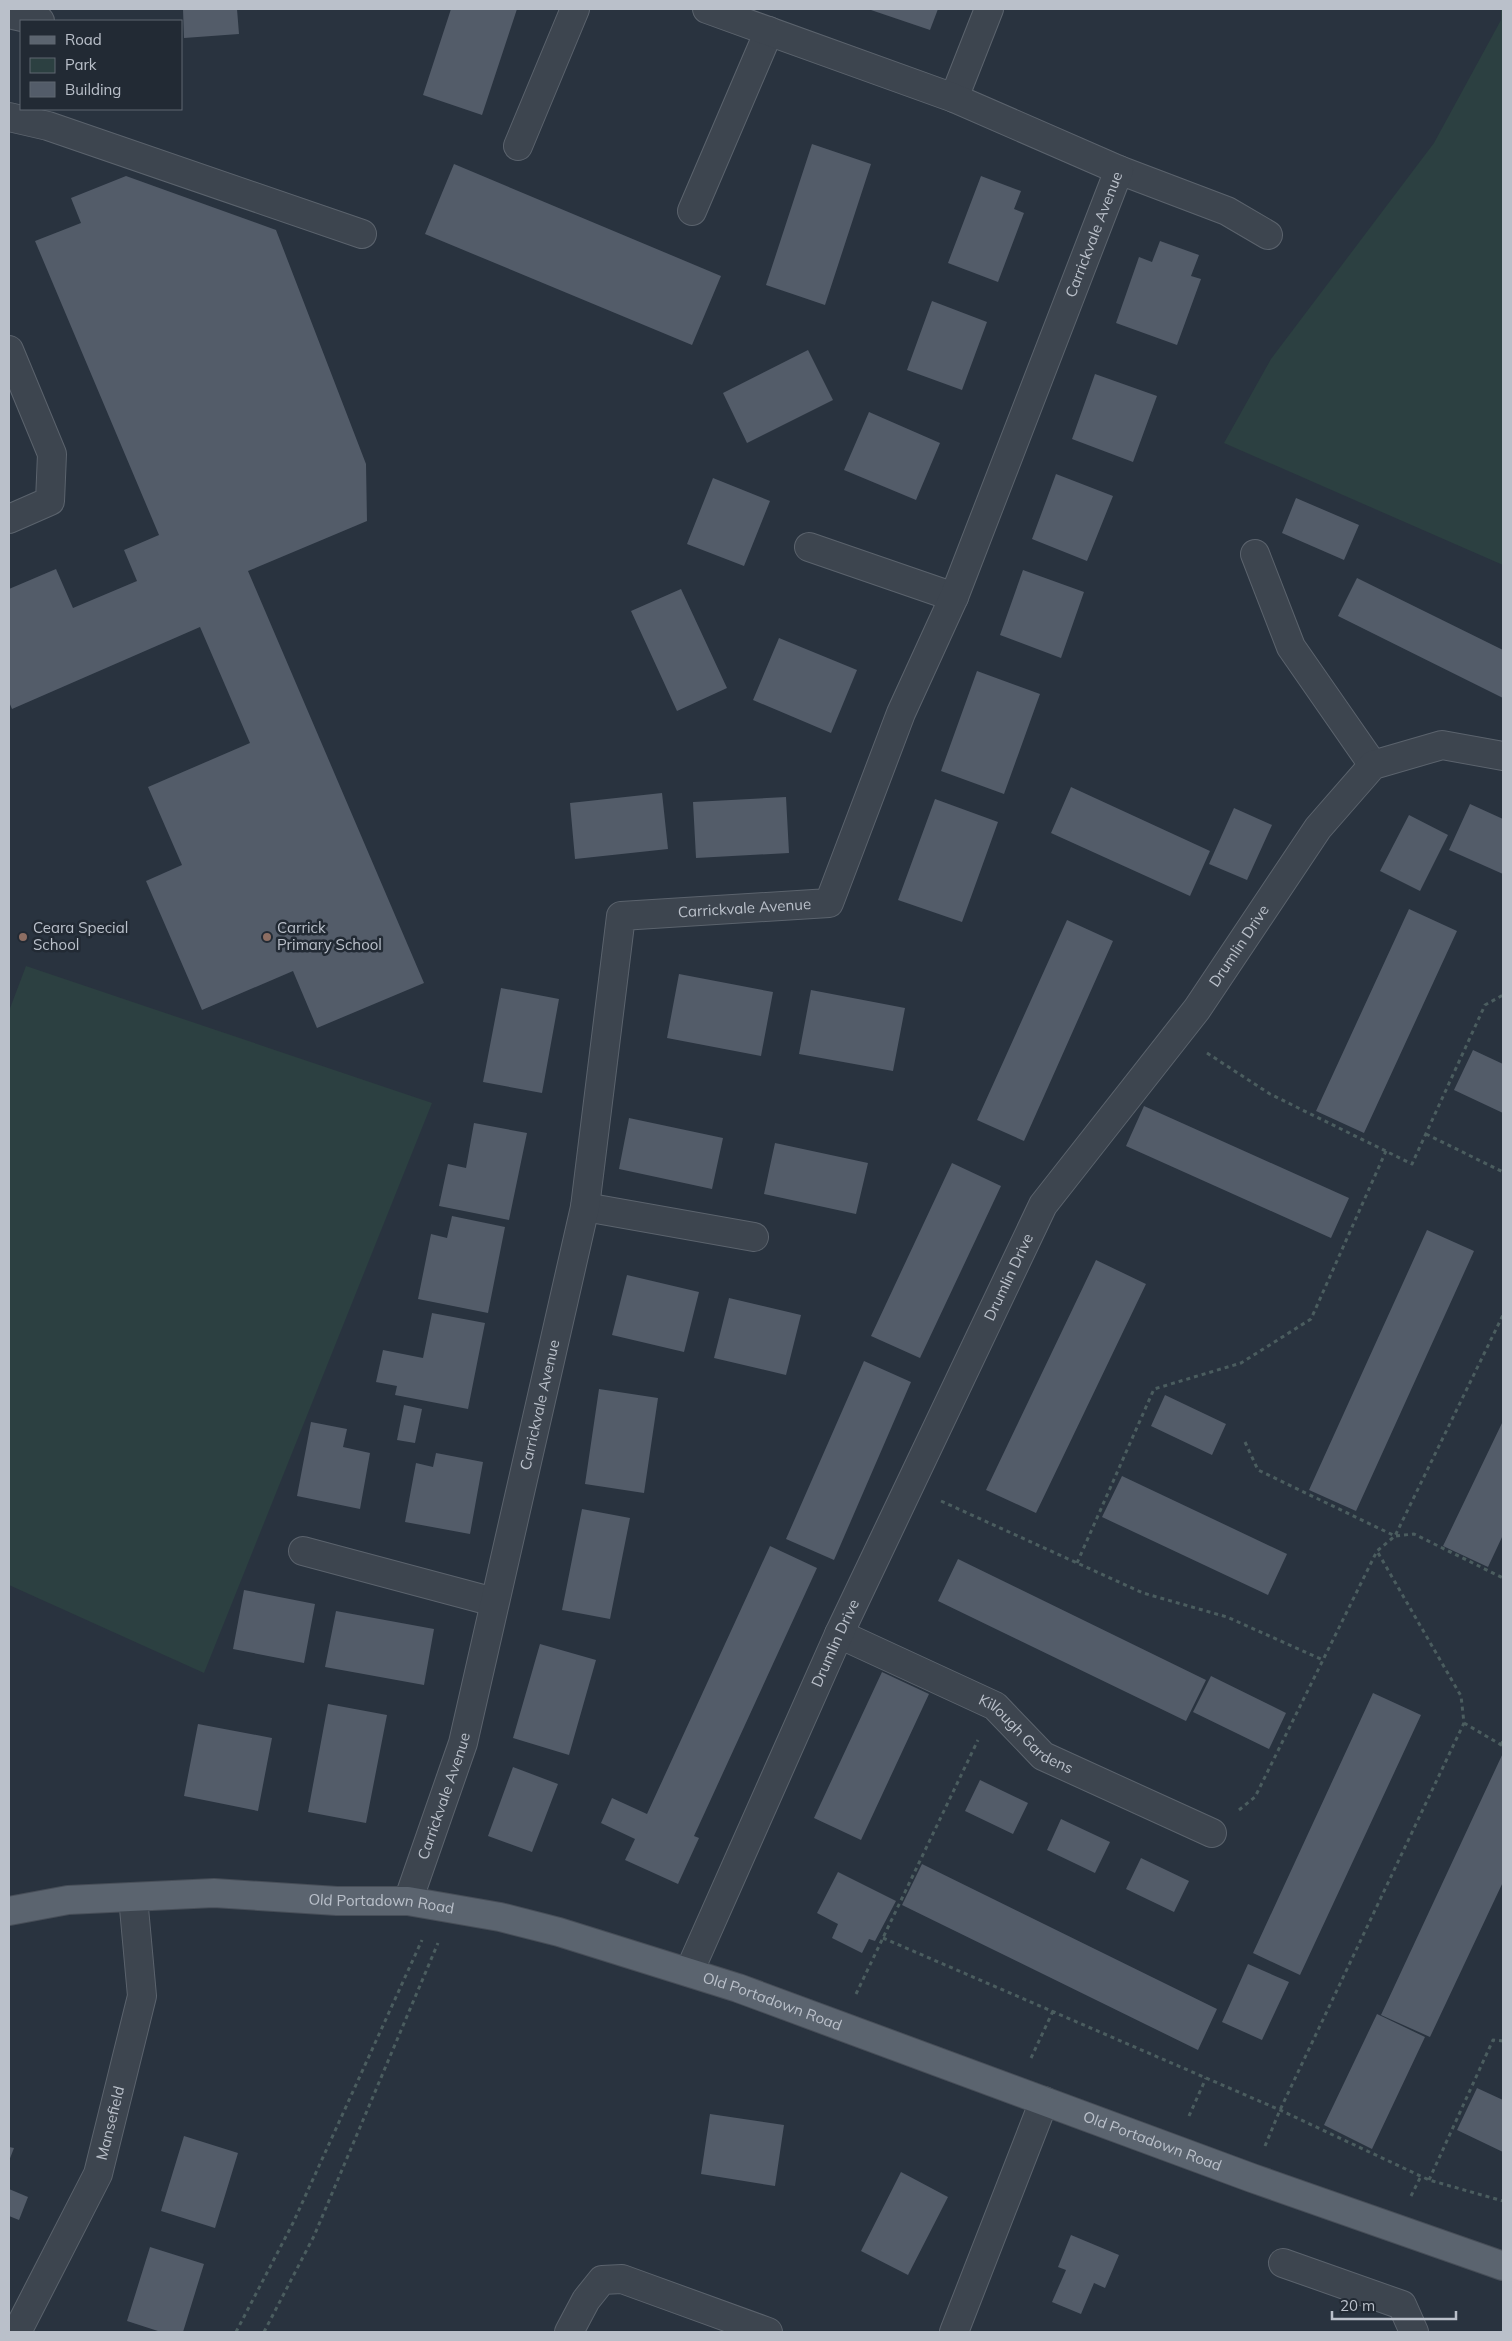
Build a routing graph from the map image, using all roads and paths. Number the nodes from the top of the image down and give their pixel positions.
1 (575, 9) edge
2 (707, 9) edge
3 (989, 9) edge
4 (9, 14) edge
5 (36, 20) edge
6 (769, 31) junction
7 (954, 98) junction
8 (9, 117) edge
9 (518, 146) dead end
10 (1119, 170) junction
11 (692, 211) dead end
12 (362, 234) dead end
13 (1268, 235) dead end
14 (9, 350) edge
15 (9, 519) edge
16 (809, 547) dead end
17 (1255, 554) dead end
18 (954, 597) junction
19 (1503, 756) edge
20 (1374, 765) junction
21 (1503, 996) edge
22 (1178, 1033) junction
23 (1426, 1134) junction
24 (1386, 1151) junction
25 (1503, 1172) edge
26 (585, 1207) junction
27 (754, 1237) dead end
28 (1503, 1316) edge
29 (1245, 1442) dead end
30 (909, 1486) junction
31 (1395, 1536) junction
32 (303, 1551) dead end
33 (1377, 1552) junction
34 (1077, 1563) junction
35 (1503, 1578) edge
36 (494, 1602) junction
37 (838, 1634) junction
38 (1323, 1660) junction
39 (995, 1706) junction
40 (1464, 1723) junction
41 (1503, 1741) edge
42 (1502, 1746) edge
43 (1212, 1833) joint
44 (133, 1897) junction
45 (430, 1905) junction
46 (9, 1911) edge
47 (883, 1938) junction
48 (689, 1972) junction
49 (1053, 2011) junction
50 (840, 2026) junction
51 (1503, 2041) edge
52 (1206, 2078) junction
53 (1017, 2090) junction
54 (1044, 2100) junction
55 (1280, 2110) junction
56 (1175, 2148) junction
57 (1430, 2180) junction
58 (1503, 2201) edge
59 (1283, 2263) dead end
60 (1503, 2266) edge
61 (17, 2332) edge
62 (236, 2332) edge
63 (264, 2332) edge
64 (569, 2332) edge
65 (768, 2332) edge
66 (954, 2332) edge
67 (1414, 2332) edge

1 - 9 street
2 - 6 street, Carrickvale Avenue
3 - 7 street
4 - 5 street
6 - 7 street, Carrickvale Avenue
6 - 11 street
7 - 10 street, Carrickvale Avenue
8 - 12 street
10 - 13 street
10 - 18 street, Carrickvale Avenue
14 - 15 street
16 - 18 street
17 - 20 street
18 - 26 street, Carrickvale Avenue
19 - 20 street
20 - 22 street, Drumlin Drive
21 - 23 path
22 - 24 path
22 - 30 street, Drumlin Drive
23 - 24 path
23 - 25 path
24 - 34 path
26 - 27 street
26 - 36 street, Carrickvale Avenue
28 - 31 path
29 - 31 path
30 - 34 path
30 - 37 street, Drumlin Drive
31 - 33 path
31 - 35 path
32 - 36 street
33 - 38 path
33 - 40 path
34 - 38 path
36 - 45 street, Carrickvale Avenue
37 - 39 street, Killough Gardens
37 - 48 street, Drumlin Drive
38 - 43 path
39 - 43 street, Killough Gardens
39 - 47 path
40 - 42 path
40 - 55 path
41 - 42 path
44 - 45 main road, Old Portadown Road
44 - 46 main road, Old Portadown Road
44 - 61 street, Mansefield
45 - 48 main road, Old Portadown Road
45 - 62 path
45 - 63 path
47 - 49 path
47 - 50 path
48 - 50 main road, Old Portadown Road
49 - 52 path
49 - 53 path
50 - 53 main road, Old Portadown Road
51 - 57 path
52 - 55 path
52 - 56 path
53 - 54 main road, Old Portadown Road
54 - 56 main road, Old Portadown Road
54 - 66 street
55 - 57 path
56 - 60 main road, Old Portadown Road
57 - 58 path
59 - 67 street
64 - 65 street

